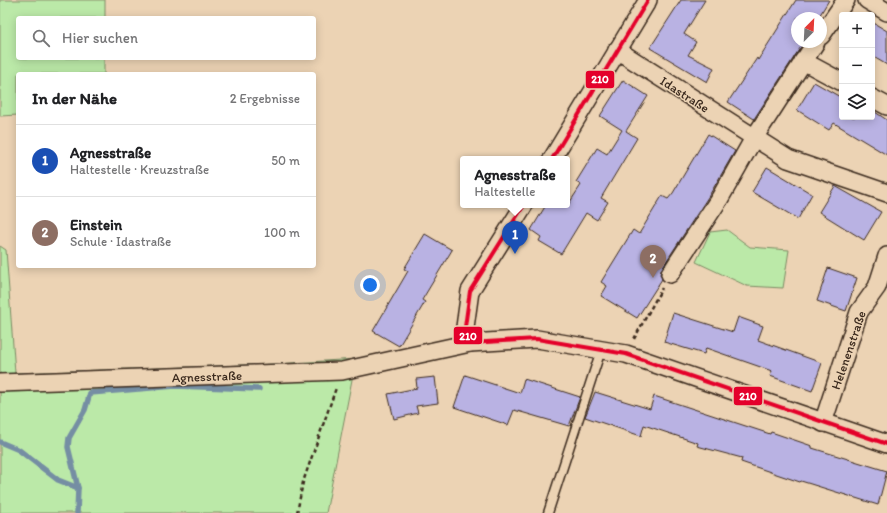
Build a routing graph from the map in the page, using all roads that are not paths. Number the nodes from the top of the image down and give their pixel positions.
1 (648, 0) edge
2 (846, 0) edge
3 (867, 0) edge
4 (887, 12) edge
5 (827, 27) edge
6 (812, 48) edge
7 (617, 50) junction
8 (803, 61) junction
9 (839, 80) edge
10 (875, 100) edge
11 (887, 106) edge
12 (754, 138) junction
13 (554, 156) edge
14 (887, 193) edge
15 (522, 208) edge
16 (887, 256) edge
17 (670, 274) road end
18 (470, 343) junction
19 (601, 350) junction
20 (0, 383) edge
21 (823, 423) junction
22 (887, 444) edge
23 (548, 513) edge

1 - 7 street
2 - 5 street
3 - 4 street
6 - 8 street
7 - 12 street, Idastraße
7 - 13 street
8 - 9 street
8 - 12 street
10 - 11 street
12 - 14 street, Idastraße
12 - 17 street
15 - 18 street
16 - 21 street, Helenenstraße
18 - 19 street, Agnesstraße
18 - 20 street, Agnesstraße
19 - 21 street, Agnesstraße
19 - 23 lane
21 - 22 street, Agnesstraße

